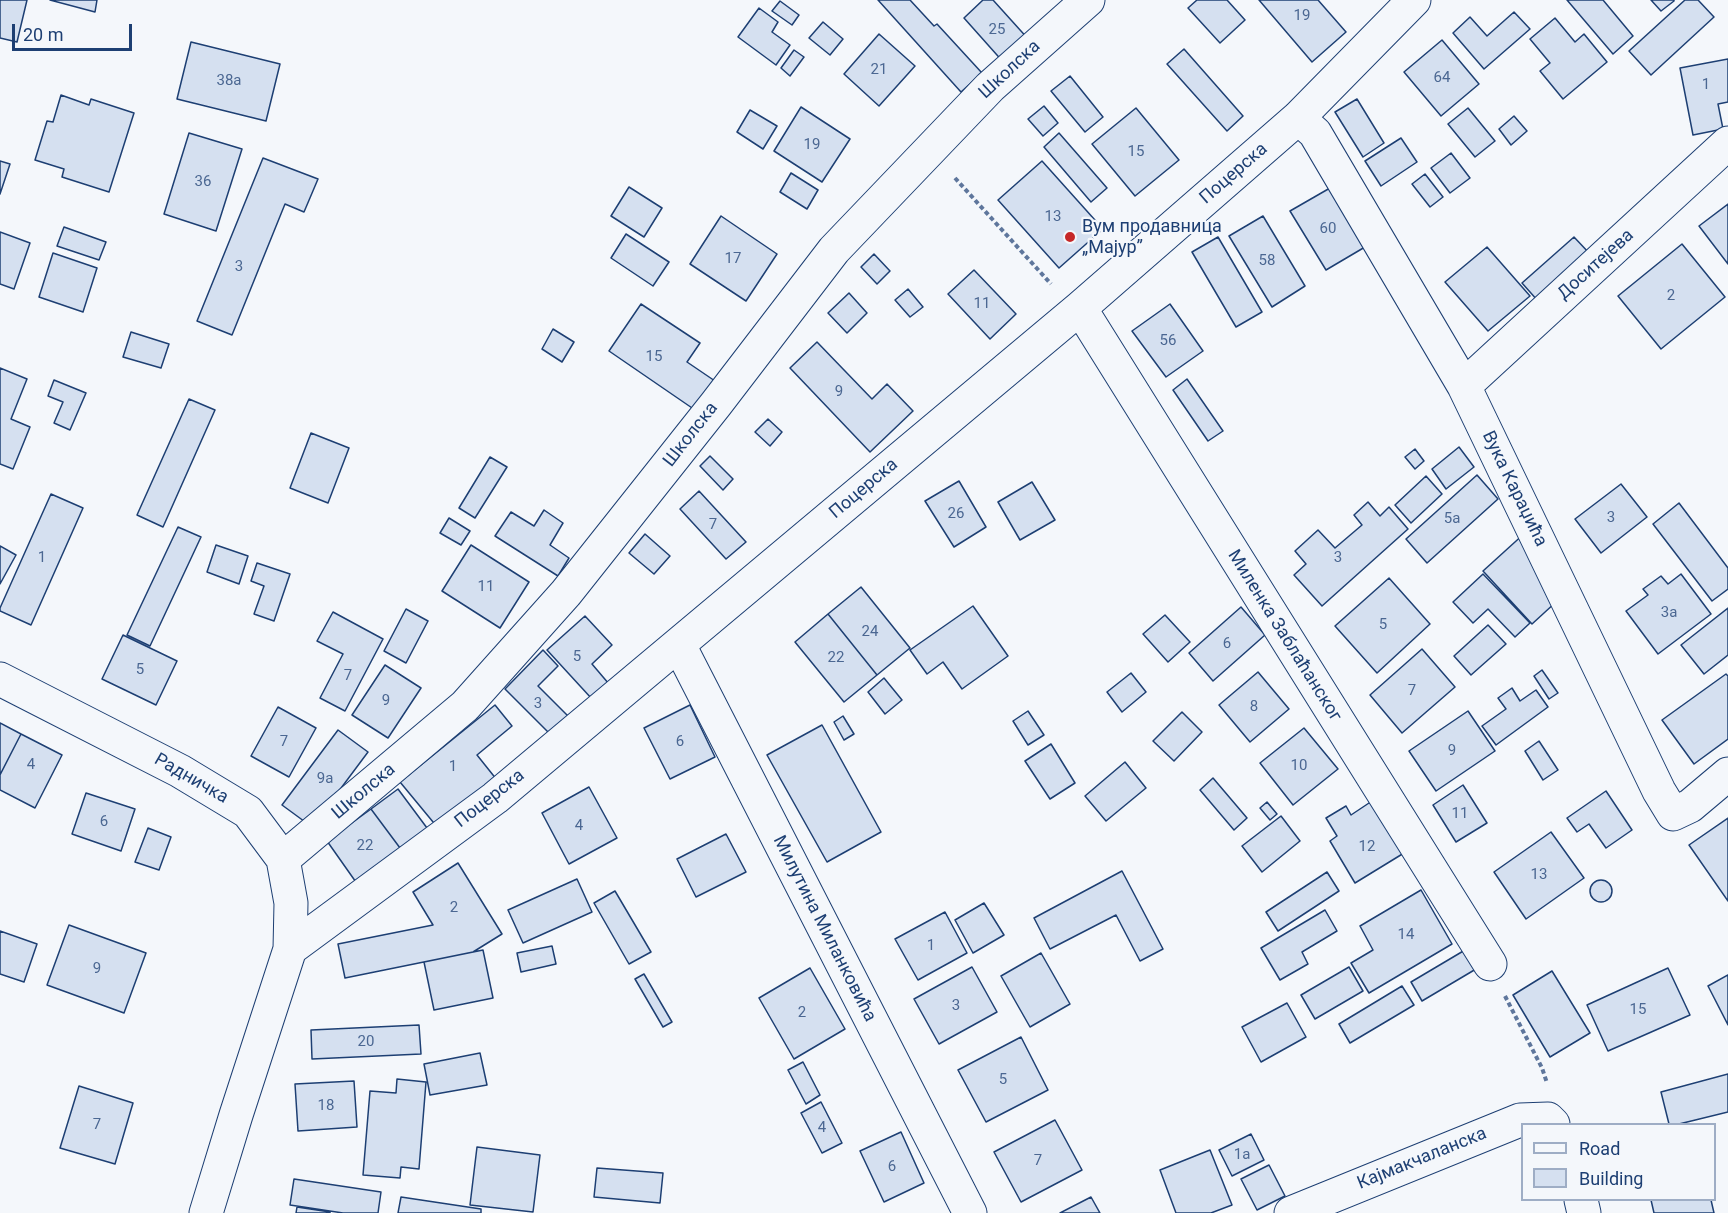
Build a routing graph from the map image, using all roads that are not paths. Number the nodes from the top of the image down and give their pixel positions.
1 (1088, 0) edge
2 (1413, 0) edge
3 (1298, 118) junction
4 (1728, 143) edge
5 (1078, 309) junction
6 (1464, 386) junction
7 (679, 645) junction
8 (0, 678) edge
9 (1728, 774) edge
10 (283, 859) junction
11 (290, 949) junction
12 (1490, 964) road end
13 (1551, 1122) edge
14 (206, 1213) edge
15 (970, 1213) edge
16 (1291, 1213) edge

1 - 10 street, Школска
2 - 3 street, Поцерска
3 - 5 street, Поцерска
3 - 6 street, Вука Караџића
4 - 6 street, Доситејева
5 - 7 street, Поцерска
5 - 12 street, Миленка Заблаћанског
6 - 9 street, Вука Караџића
7 - 11 street, Поцерска
7 - 15 street, Милутина Миланковића
8 - 10 street, Радничка
10 - 11 street, Радничка
11 - 14 street
13 - 16 street, Кајмакчаланска

